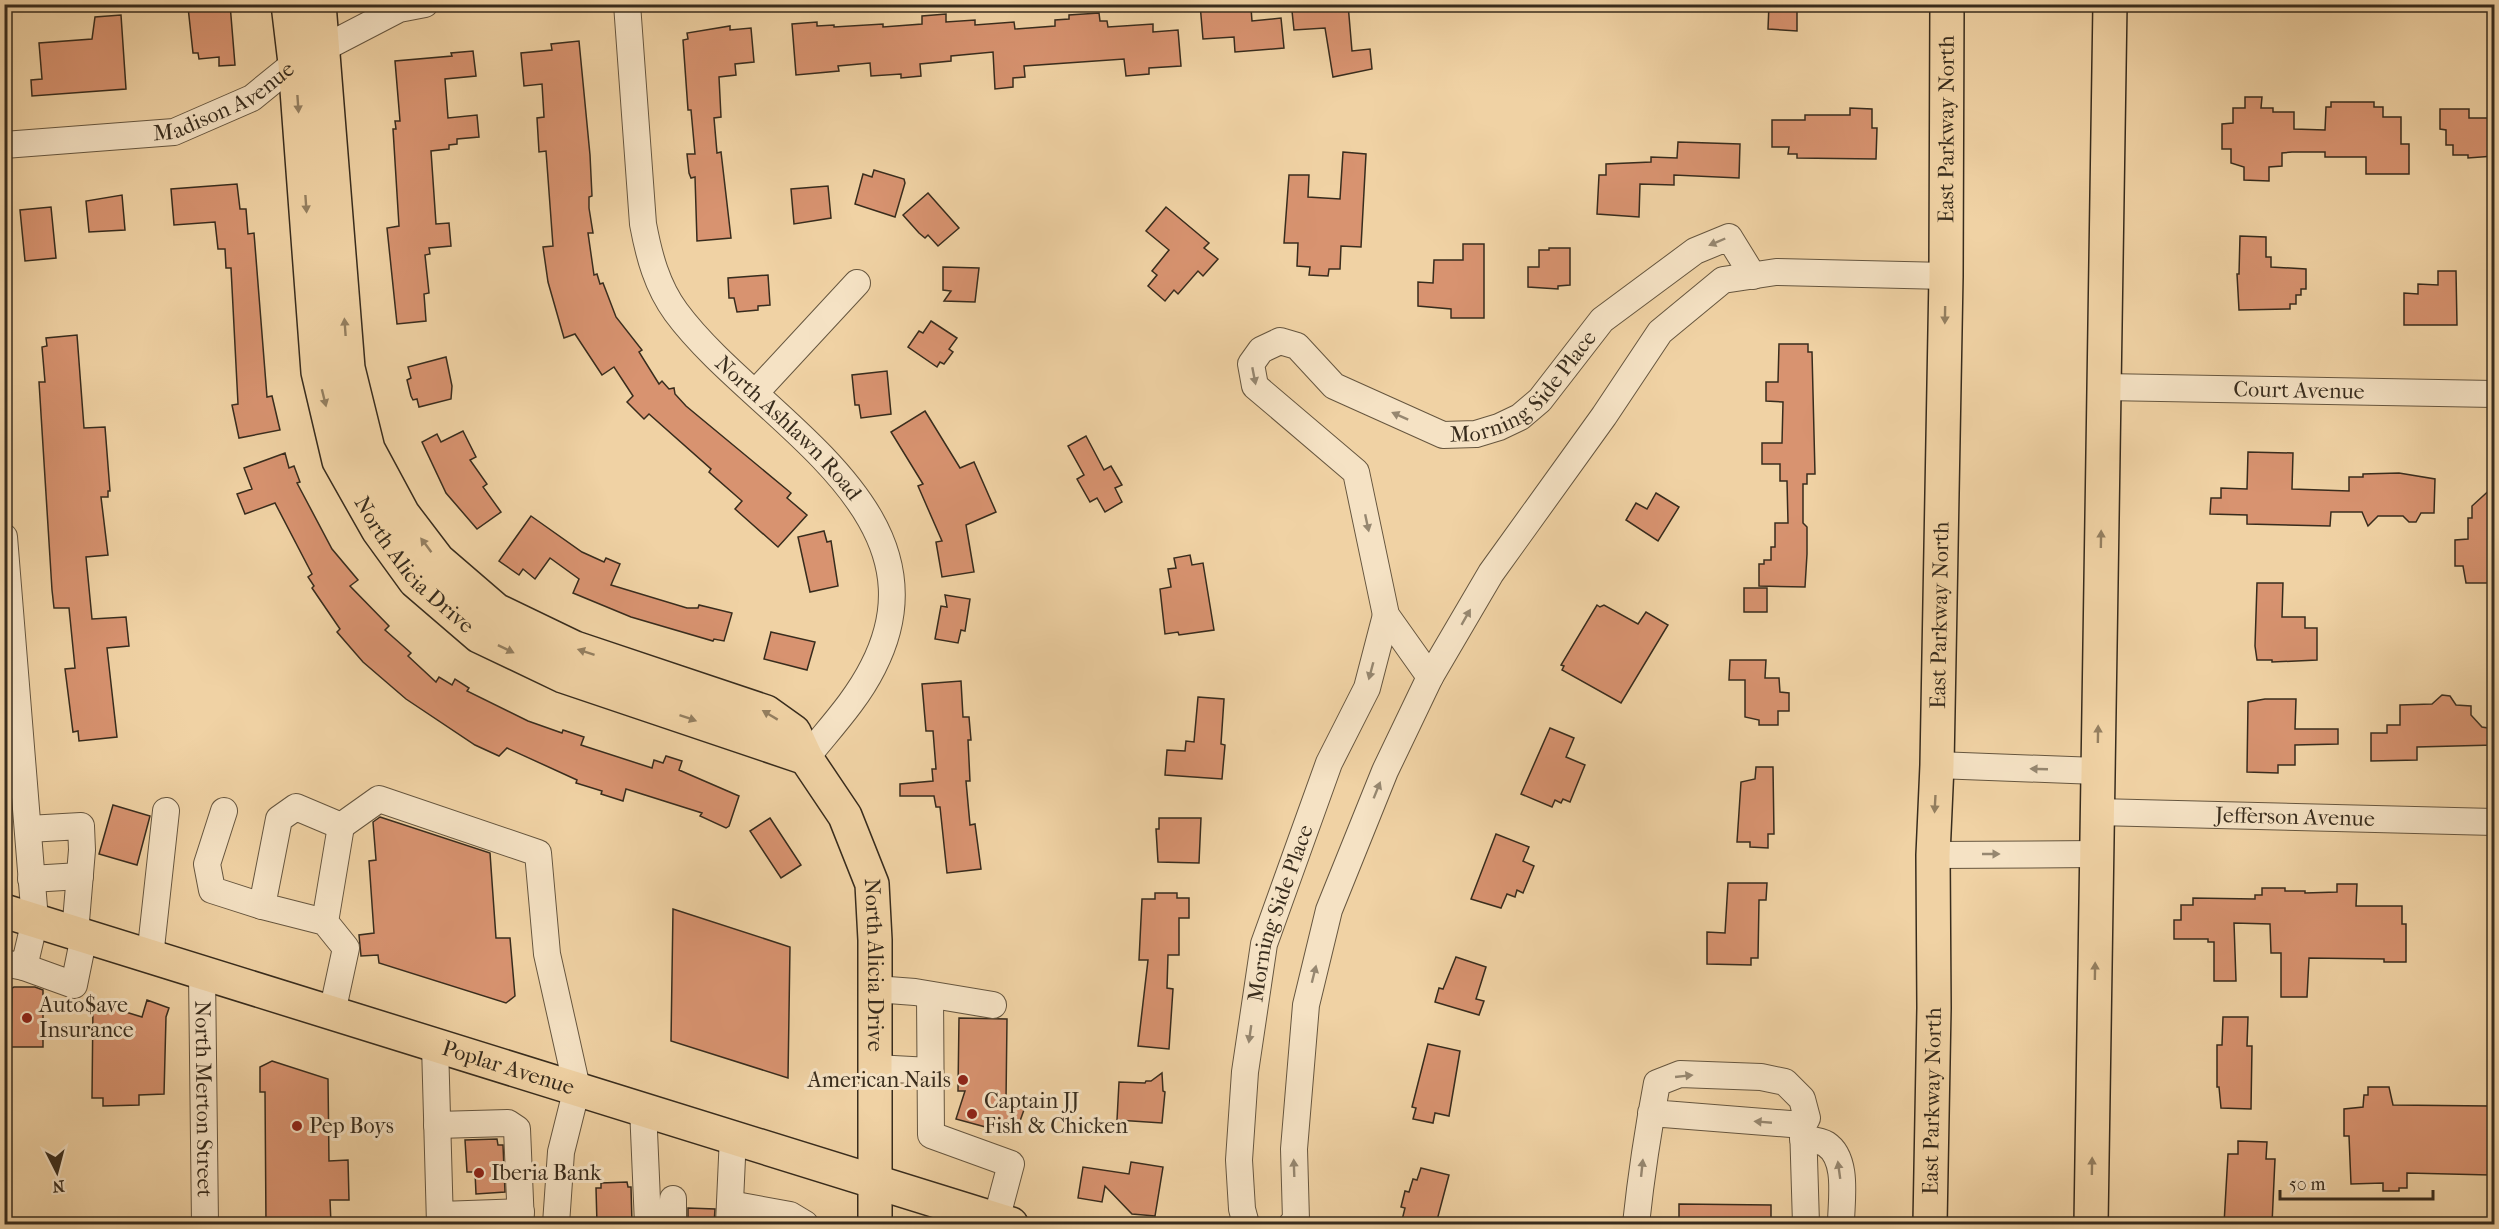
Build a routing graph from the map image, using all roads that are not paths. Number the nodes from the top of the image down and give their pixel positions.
1 (288, 4) edge
2 (319, 4) edge
3 (425, 4) edge
4 (627, 4) edge
5 (1947, 4) edge
6 (2110, 4) edge
7 (309, 56) junction
8 (4, 145) edge
9 (1753, 276) junction
10 (1946, 276) junction
11 (857, 283) dead end
12 (2104, 387) junction
13 (756, 392) junction
14 (2494, 394) edge
15 (4, 537) edge
16 (1386, 615) junction
17 (1430, 677) junction
18 (806, 759) junction
19 (1937, 765) junction
20 (2097, 771) junction
21 (166, 811) dead end
22 (224, 811) dead end
23 (2097, 812) junction
24 (2494, 822) edge
25 (341, 826) junction
26 (28, 829) junction
27 (2097, 854) junction
28 (1933, 855) junction
29 (80, 876) junction
30 (32, 879) junction
31 (262, 906) junction
32 (20, 916) edge
33 (326, 922) junction
34 (79, 935) junction
35 (150, 957) junction
36 (14, 965) edge
37 (202, 973) junction
38 (875, 989) junction
39 (930, 995) junction
40 (993, 1005) dead end
41 (332, 1013) junction
42 (435, 1045) junction
43 (875, 1068) junction
44 (930, 1071) junction
45 (577, 1088) junction
46 (643, 1108) junction
47 (1651, 1113) junction
48 (437, 1125) junction
49 (1803, 1132) junction
50 (733, 1136) junction
51 (875, 1181) junction
52 (730, 1214) edge
53 (521, 1218) edge
54 (440, 1220) edge
55 (1001, 1223) edge
56 (205, 1224) edge
57 (556, 1224) edge
58 (648, 1224) edge
59 (805, 1224) edge
60 (875, 1224) edge
61 (1246, 1224) edge
62 (1292, 1224) edge
63 (1636, 1224) edge
64 (1806, 1224) edge
65 (1841, 1224) edge
66 (1930, 1224) edge
67 (2091, 1224) edge

1 - 7 main road
2 - 7 main road
3 - 7 street, Madison Avenue
4 - 13 street, North Ashlawn Road
5 - 10 main road, East Parkway North
6 - 12 main road
7 - 8 street, Madison Avenue
7 - 18 main road, North Alicia Drive
9 - 10 street, Morning Side Place
9 -> 16 street, Morning Side Place
17 -> 9 street, Morning Side Place
10 -> 19 main road, East Parkway North
11 - 13 street
12 - 14 street, Court Avenue
20 -> 12 main road
13 - 18 street, North Ashlawn Road
15 - 26 street
16 - 17 street, Morning Side Place
16 -> 61 street, Morning Side Place
62 -> 17 street, Morning Side Place
18 - 38 main road, North Alicia Drive
20 -> 19 street
19 -> 28 main road, East Parkway North
20 - 23 main road
21 - 35 street
22 - 31 street
23 - 24 street, Jefferson Avenue
23 - 27 main road
25 - 31 street
25 - 33 street
25 - 45 street
26 - 29 street
26 - 30 street
28 -> 27 street
67 -> 27 main road
28 - 66 main road, East Parkway North
29 - 30 street
29 - 34 street
30 - 32 street
31 - 33 street
32 - 34 main road, Poplar Avenue
32 - 36 street
33 - 41 street
34 - 35 main road, Poplar Avenue
34 - 36 street
35 - 37 main road, Poplar Avenue
37 - 41 main road, Poplar Avenue
37 - 56 street, North Merton Street
38 - 39 street
38 - 43 main road, North Alicia Drive
39 - 40 street
39 - 44 street
41 - 42 main road, Poplar Avenue
42 - 45 main road, Poplar Avenue
42 - 48 street
43 - 44 street
43 - 51 main road, North Alicia Drive
44 - 55 street
45 - 46 main road, Poplar Avenue
45 - 57 street
46 - 50 main road, Poplar Avenue
46 - 58 street
49 -> 47 street
47 -> 49 street
63 -> 47 street
48 - 53 street
48 - 54 street
49 - 64 street
65 -> 49 street
50 - 51 main road, Poplar Avenue
50 - 52 street
51 - 55 main road, Poplar Avenue
51 - 60 main road, North Alicia Drive
52 - 59 street
53 - 54 street

